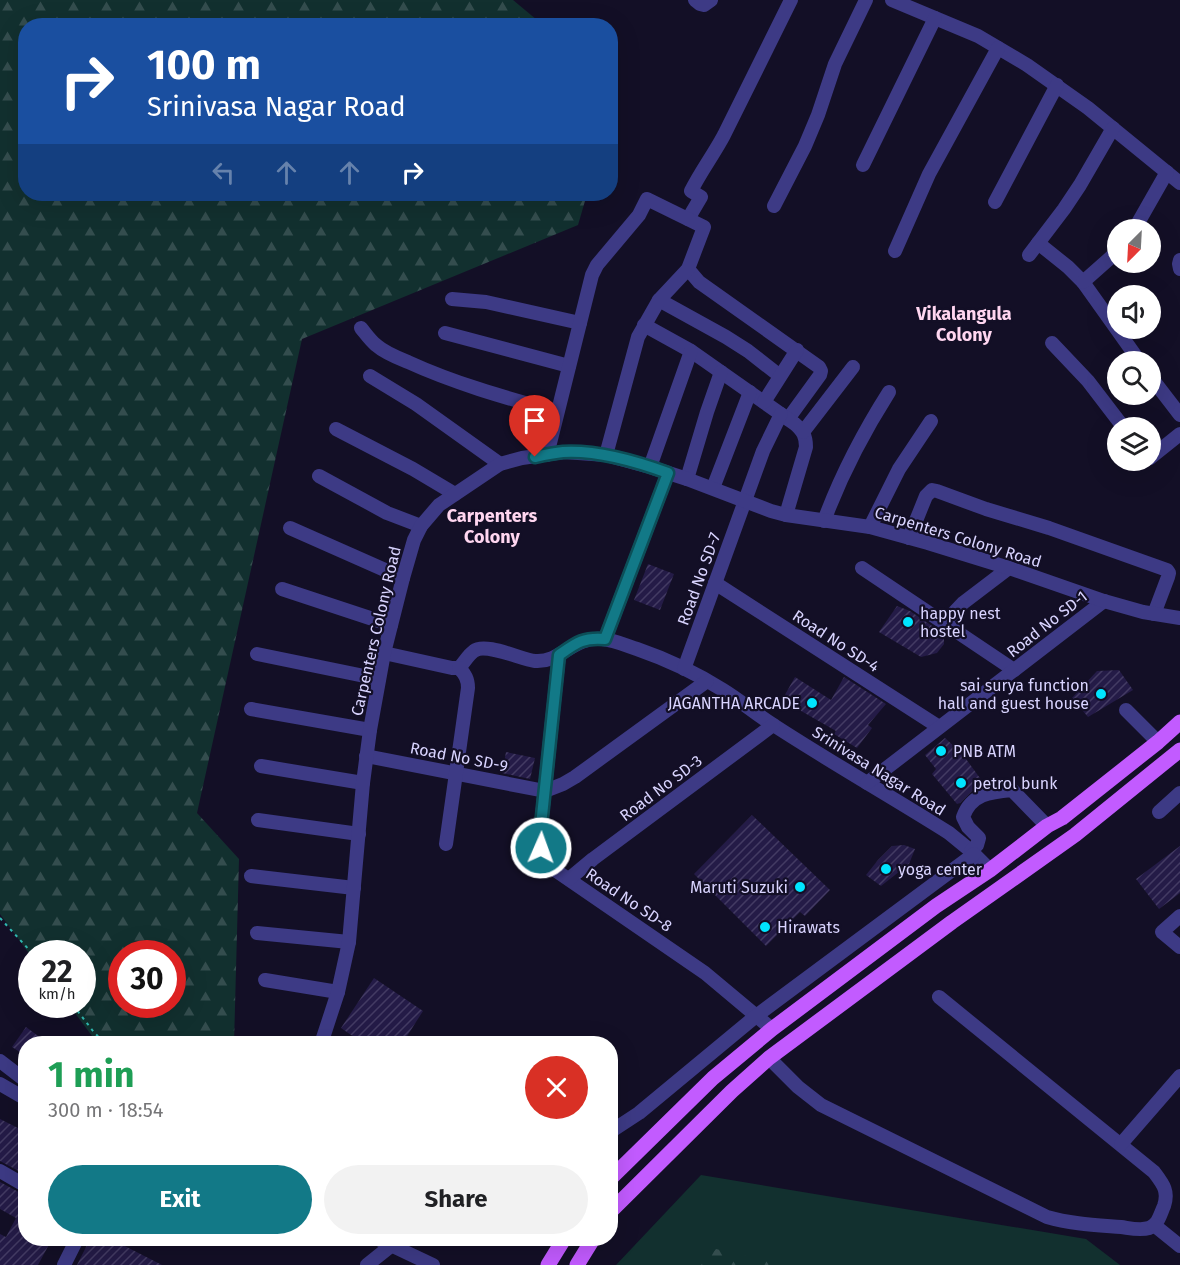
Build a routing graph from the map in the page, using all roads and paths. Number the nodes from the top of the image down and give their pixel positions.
1 (695, 0) edge
2 (711, 0) edge
3 (791, 0) edge
4 (866, 0) edge
5 (892, 0) edge
6 (935, 18) junction
7 (998, 48) junction
8 (1057, 86) junction
9 (1113, 128) junction
10 (863, 165) dead end
11 (1167, 172) junction
12 (1180, 183) edge
13 (995, 202) dead end
14 (774, 206) dead end
15 (688, 219) junction
16 (1140, 219) edge
17 (1038, 243) junction
18 (895, 251) dead end
19 (1029, 255) dead end
20 (1107, 260) edge
21 (1180, 260) edge
22 (688, 269) junction
23 (1180, 269) edge
24 (1083, 282) junction
25 (452, 299) dead end
26 (659, 300) junction
27 (580, 323) junction
28 (644, 325) junction
29 (361, 328) dead end
30 (445, 333) dead end
31 (1052, 343) dead end
32 (797, 350) junction
33 (691, 351) junction
34 (1132, 351) edge
35 (569, 366) junction
36 (853, 367) dead end
37 (721, 372) junction
38 (370, 376) dead end
39 (780, 376) junction
40 (1161, 390) edge
41 (750, 392) junction
42 (889, 392) dead end
43 (764, 402) junction
44 (557, 412) junction
45 (1180, 415) edge
46 (784, 416) junction
47 (1116, 417) edge
48 (931, 421) dead end
49 (336, 429) dead end
50 (803, 432) junction
51 (1180, 434) edge
52 (1161, 449) edge
53 (547, 455) junction
54 (606, 455) junction
55 (500, 464) junction
56 (650, 467) junction
57 (668, 473) junction
58 (319, 476) dead end
59 (687, 479) junction
60 (713, 488) junction
61 (455, 494) junction
62 (744, 501) junction
63 (786, 515) junction
64 (824, 520) junction
65 (421, 526) junction
66 (870, 527) junction
67 (290, 528) dead end
68 (909, 538) junction
69 (862, 568) dead end
70 (1009, 568) junction
71 (403, 578) junction
72 (715, 583) junction
73 (282, 589) dead end
74 (1104, 601) junction
75 (1154, 614) junction
76 (1180, 618) edge
77 (944, 623) junction
78 (391, 625) junction
79 (605, 639) junction
80 (384, 653) junction
81 (257, 654) dead end
82 (559, 655) junction
83 (459, 668) junction
84 (684, 669) junction
85 (1014, 670) junction
86 (379, 679) junction
87 (708, 681) junction
88 (251, 709) dead end
89 (1126, 710) dead end
90 (1180, 722) edge
91 (773, 725) junction
92 (939, 727) junction
93 (370, 730) junction
94 (1158, 742) junction
95 (1180, 750) edge
96 (366, 756) junction
97 (261, 766) dead end
98 (455, 773) junction
99 (363, 783) junction
100 (867, 783) junction
101 (545, 790) junction
102 (1180, 793) edge
103 (1159, 812) dead end
104 (258, 820) dead end
105 (1047, 826) junction
106 (359, 834) junction
107 (446, 844) dead end
108 (973, 852) junction
109 (990, 870) junction
110 (251, 876) dead end
111 (569, 879) junction
112 (354, 888) junction
113 (1180, 916) edge
114 (0, 918) edge
115 (257, 933) dead end
116 (20, 940) edge
117 (349, 942) junction
118 (1180, 947) edge
119 (264, 980) dead end
120 (338, 992) junction
121 (939, 996) dead end
122 (756, 1016) junction
123 (83, 1018) edge
124 (771, 1029) junction
125 (97, 1036) edge
126 (324, 1036) edge
127 (769, 1058) junction
128 (0, 1060) edge
129 (18, 1075) edge
130 (1180, 1076) edge
131 (0, 1084) edge
132 (18, 1094) edge
133 (618, 1127) edge
134 (1120, 1144) junction
135 (618, 1171) edge
136 (0, 1172) edge
137 (18, 1182) edge
138 (618, 1204) edge
139 (1154, 1225) junction
140 (74, 1246) edge
141 (393, 1246) edge
142 (404, 1246) edge
143 (560, 1246) edge
144 (589, 1246) edge
145 (1180, 1246) edge
146 (64, 1265) edge
147 (367, 1265) edge
148 (433, 1265) edge
149 (549, 1265) edge
150 (577, 1265) edge

1 - 2 street
3 - 15 street
4 - 14 street
5 - 6 street
6 - 7 street
6 - 10 street
7 - 8 street
7 - 18 street
8 - 9 street
8 - 13 street
9 - 11 street
9 - 17 street
11 - 12 street
11 - 16 street
15 - 22 street
15 - 27 street
17 - 19 street
17 - 24 street
20 - 24 street
21 - 23 street
22 - 26 street
22 - 32 street
24 - 34 street
25 - 27 street
26 - 28 street
26 - 39 street
27 - 35 street
28 - 33 street
28 - 54 street
29 - 44 street
30 - 35 street
31 - 47 street
32 - 39 street
32 - 46 street, Road No SD-7
33 - 37 street
33 - 56 street
35 - 44 street
36 - 50 street
37 - 41 street
37 - 59 street
38 - 55 street
39 - 43 street
40 - 45 street
41 - 43 street
41 - 60 street
42 - 64 street
43 - 46 street
44 - 53 street
46 - 50 street
46 - 62 street, Road No SD-7
48 - 66 street
49 - 61 street
50 - 63 street
51 - 52 street
53 - 54 street, Carpenters Colony Road
53 - 55 street, Carpenters Colony Road
54 - 56 street, Carpenters Colony Road
55 - 61 street, Carpenters Colony Road
56 - 57 street, Carpenters Colony Road
57 - 59 street, Carpenters Colony Road
57 - 79 street
58 - 65 street
59 - 60 street, Carpenters Colony Road
60 - 62 street, Carpenters Colony Road
61 - 65 street, Carpenters Colony Road
62 - 63 street, Carpenters Colony Road
62 - 72 street, Road No SD-7
63 - 64 street, Carpenters Colony Road
64 - 66 street, Carpenters Colony Road
65 - 71 street, Carpenters Colony Road
66 - 68 street, Carpenters Colony Road
67 - 71 street
68 - 70 street, Carpenters Colony Road
68 - 75 street
69 - 77 street
70 - 74 street, Carpenters Colony Road
70 - 77 street
71 - 78 street, Carpenters Colony Road
72 - 84 street, Road No SD-7
72 - 92 street, Road No SD-4
73 - 78 street
74 - 75 street, Carpenters Colony Road
74 - 85 street, Road No SD-1
75 - 76 street, Carpenters Colony Road
77 - 85 street
78 - 80 street, Carpenters Colony Road
79 - 82 street, Srinivasa Nagar Road
79 - 84 street, Srinivasa Nagar Road
80 - 83 street
80 - 86 street, Carpenters Colony Road
81 - 86 street
82 - 83 street, Srinivasa Nagar Road
82 - 101 street, Road No SD-8
83 - 98 street
84 - 87 street, Srinivasa Nagar Road
85 - 92 street, Road No SD-1
86 - 93 street, Carpenters Colony Road
87 - 91 street, Srinivasa Nagar Road
87 - 101 street
88 - 93 street
89 - 94 street
90 - 94 main road
91 - 100 street, Srinivasa Nagar Road
91 - 111 street, Road No SD-3
92 - 100 street, Road No SD-1
93 - 96 street, Carpenters Colony Road
94 - 105 main road
95 - 127 main road
96 - 98 street, Road No SD-9
96 - 99 street, Carpenters Colony Road
97 - 99 street
98 - 101 street, Road No SD-9
98 - 107 street
99 - 106 street, Carpenters Colony Road
100 - 108 street, Srinivasa Nagar Road
101 - 111 street, Road No SD-8
102 - 103 street
104 - 106 street
105 - 108 street
105 - 109 main road
106 - 112 street, Carpenters Colony Road
108 - 109 street, Srinivasa Nagar Road
108 - 122 street
109 - 124 main road
110 - 112 street
111 - 122 street, Road No SD-8
112 - 117 street, Carpenters Colony Road
113 - 118 street
114 - 116 path
115 - 117 street
117 - 120 street, Carpenters Colony Road
119 - 120 street
120 - 126 street, Carpenters Colony Road
121 - 134 street
122 - 124 street, Road No SD-8
122 - 133 street
123 - 125 path
124 - 135 main road
127 - 138 main road
127 - 139 street
128 - 129 street
130 - 134 street
131 - 132 street
134 - 139 street
136 - 137 street
139 - 145 street
140 - 146 street
141 - 147 street
142 - 148 street
143 - 149 main road
144 - 150 main road

